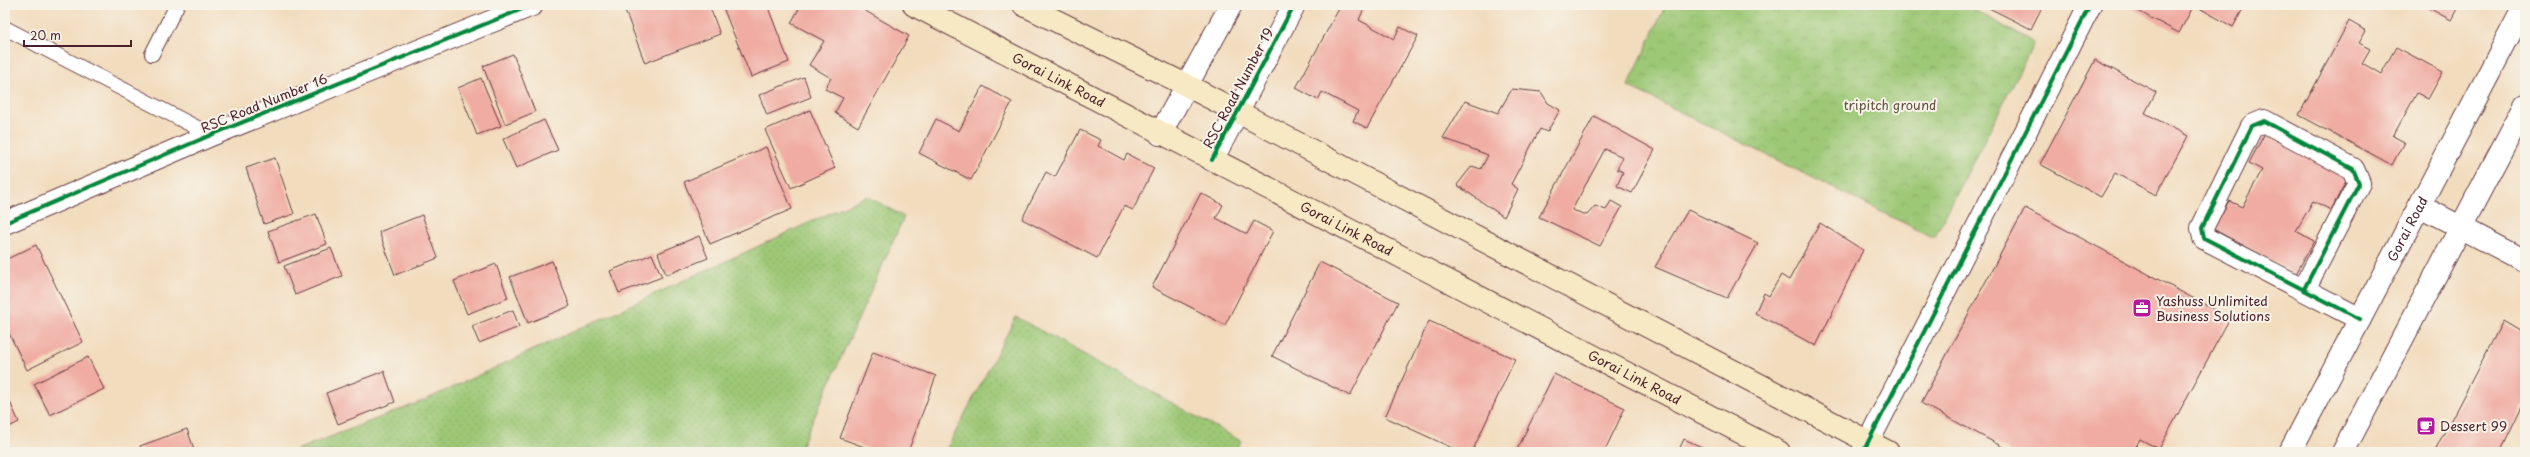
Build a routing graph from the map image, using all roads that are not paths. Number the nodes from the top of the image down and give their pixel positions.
1 (177, 5) edge
2 (532, 5) edge
3 (914, 5) edge
4 (1024, 5) edge
5 (1231, 5) edge
6 (1294, 5) edge
7 (2090, 5) edge
8 (2525, 5) edge
9 (5, 28) edge
10 (152, 54) dead end
11 (1188, 86) junction
12 (2525, 106) edge
13 (1238, 112) junction
14 (1160, 134) junction
15 (211, 135) junction
16 (1212, 160) junction
17 (2420, 206) junction
18 (5, 223) edge
19 (2461, 227) junction
20 (2525, 261) edge
21 (2304, 289) junction
22 (2360, 319) junction
23 (1866, 446) edge
24 (1779, 452) edge
25 (1888, 452) edge
26 (2290, 452) edge
27 (2343, 452) edge

1 - 10 lane
2 - 15 street, RSC Road Number 16
3 - 14 main road, Gorai Link Road
4 - 11 main road
5 - 11 street
6 - 13 street, RSC Road Number 19
7 - 23 street
8 - 17 street, Gorai Road
9 - 15 lane
11 - 13 main road
11 - 14 street
12 - 19 street
13 - 16 street, RSC Road Number 19
13 - 23 main road
14 - 16 main road, Gorai Link Road
15 - 18 street, RSC Road Number 16
16 - 24 main road, Gorai Link Road
17 - 19 street
17 - 22 street, Gorai Road
19 - 20 street
19 - 27 street
21 - 21 street
21 - 22 street
22 - 26 street, Gorai Road
23 - 25 main road

